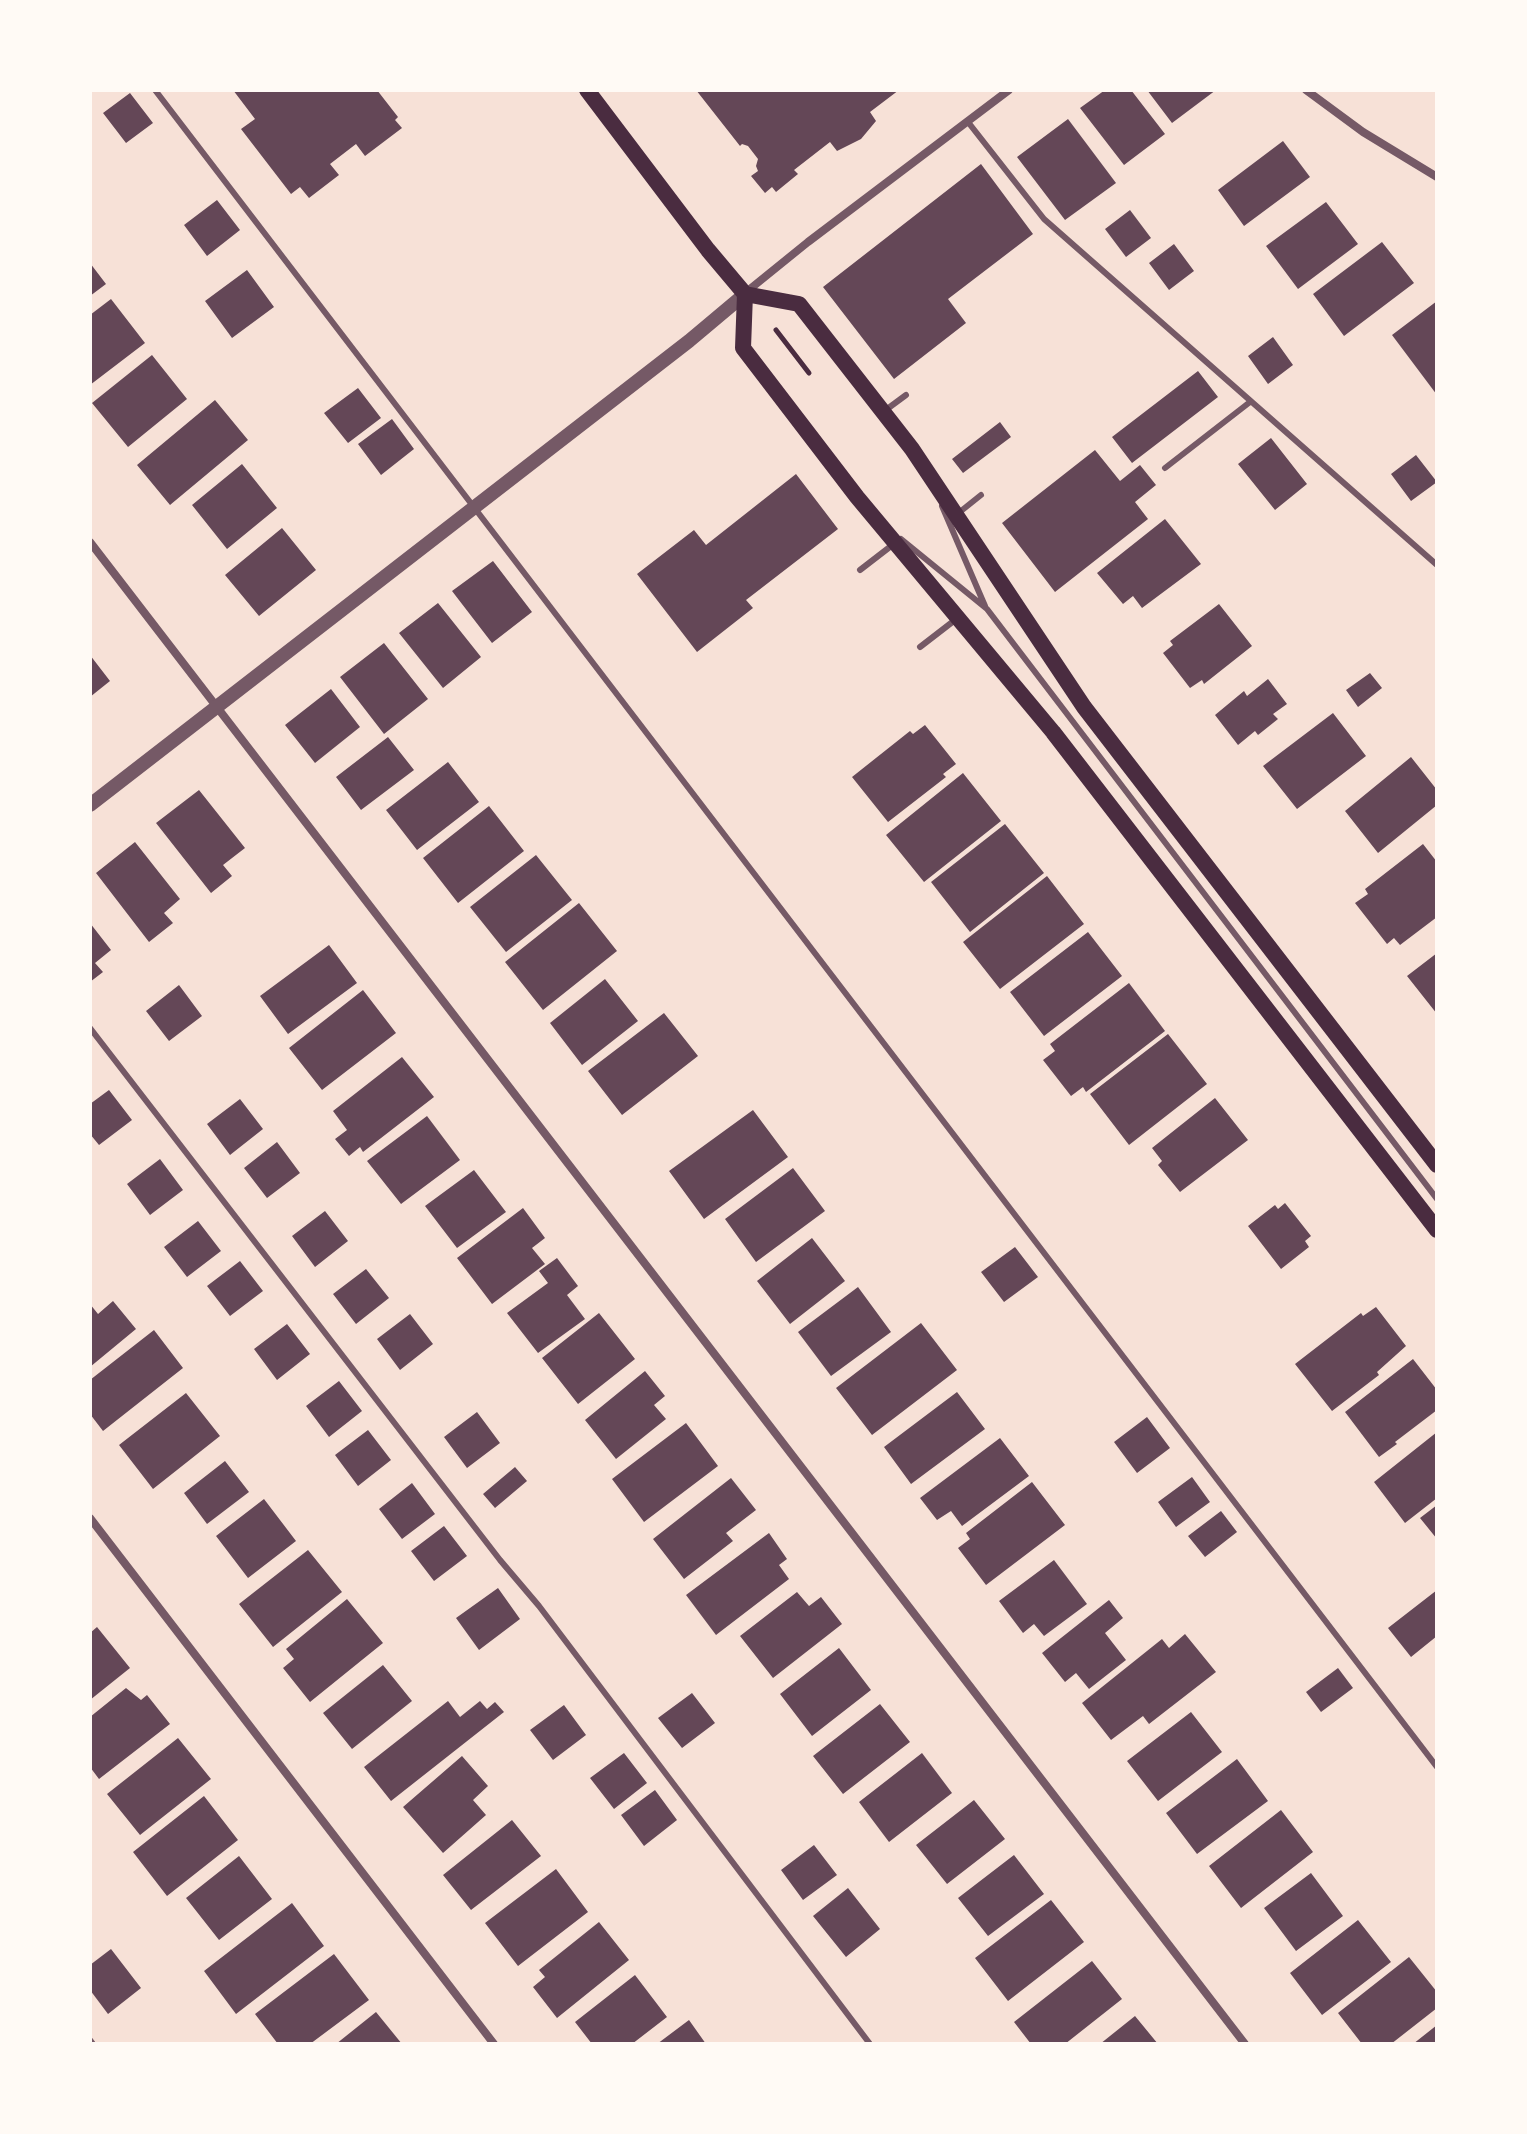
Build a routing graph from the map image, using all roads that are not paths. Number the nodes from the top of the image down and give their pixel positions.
1 (155, 90) edge
2 (587, 90) edge
3 (1009, 90) edge
4 (1306, 90) edge
5 (968, 122) junction
6 (1437, 177) edge
7 (745, 294) junction
8 (906, 395) dead end
9 (1250, 402) junction
10 (883, 412) junction
11 (1165, 468) dead end
12 (927, 472) junction
13 (981, 495) dead end
14 (473, 506) junction
15 (872, 515) junction
16 (956, 515) junction
17 (90, 542) edge
18 (895, 543) junction
19 (1437, 565) edge
20 (860, 570) dead end
21 (987, 609) junction
22 (958, 618) junction
23 (920, 647) dead end
24 (215, 707) junction
25 (90, 805) edge
26 (90, 1028) edge
27 (1437, 1165) edge
28 (1437, 1199) edge
29 (1437, 1230) edge
30 (90, 1518) edge
31 (1437, 1767) edge
32 (494, 2044) edge
33 (870, 2044) edge
34 (1245, 2044) edge

1 - 14 lane
2 - 7 main road
3 - 5 street
4 - 6 street
5 - 7 street
5 - 9 lane
7 - 10 main road
7 - 14 street
7 - 15 main road
8 - 10 lane
9 - 11 lane
9 - 19 lane
10 - 12 main road
12 - 16 main road
12 - 21 lane
13 - 16 lane
14 - 24 street
14 - 31 lane
15 - 18 main road
15 - 21 lane
16 - 27 main road
17 - 24 street
18 - 20 lane
18 - 22 main road
21 - 28 lane
22 - 23 lane
22 - 29 main road
24 - 25 street
24 - 34 street
26 - 33 lane
30 - 32 street

